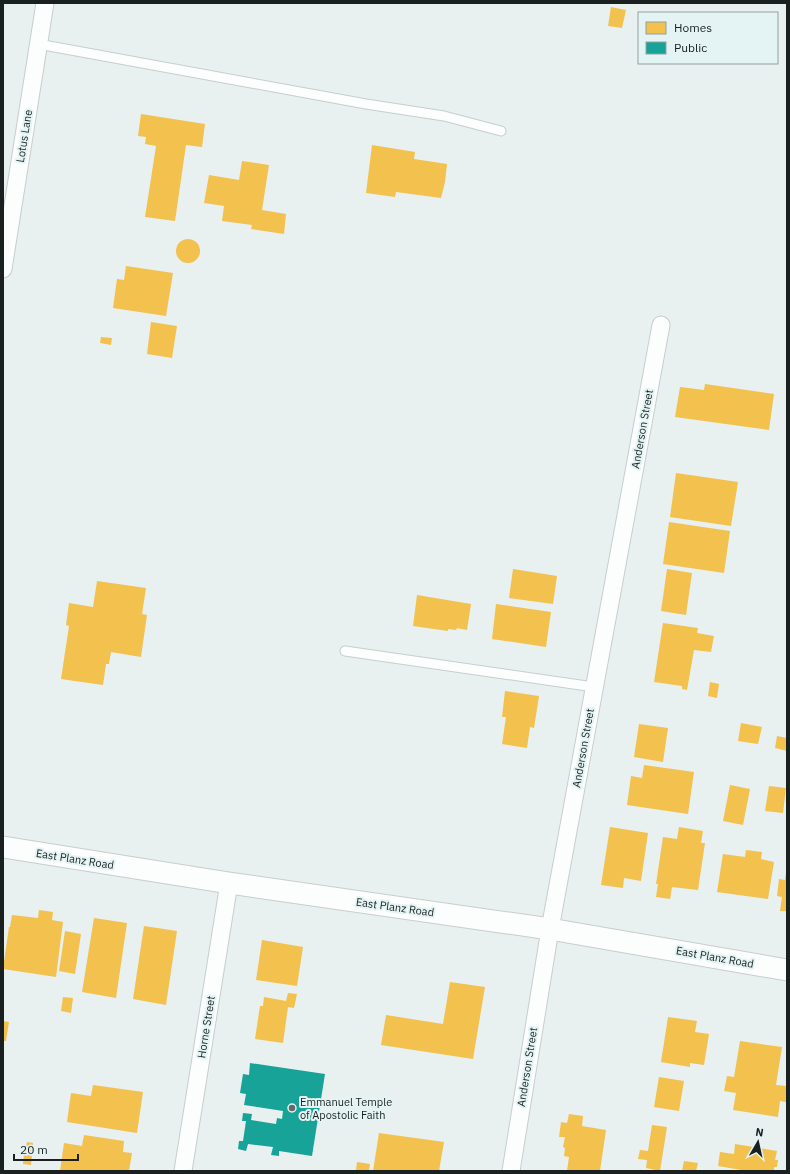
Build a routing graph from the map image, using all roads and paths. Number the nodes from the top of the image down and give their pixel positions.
1 (45, 3) edge
2 (38, 44) junction
3 (501, 131) dead end
4 (3, 269) edge
5 (661, 325) dead end
6 (345, 651) dead end
7 (594, 687) junction
8 (3, 847) edge
9 (229, 883) junction
10 (550, 929) junction
11 (787, 970) edge
12 (184, 1171) edge
13 (511, 1171) edge

1 - 2 street, Lotus Lane
2 - 3 lane
2 - 4 street, Lotus Lane
5 - 7 street, Anderson Street
6 - 7 lane
7 - 10 street, Anderson Street
8 - 9 street, East Planz Road
9 - 10 street, East Planz Road
9 - 12 street, Horne Street
10 - 11 street, East Planz Road
10 - 13 street, Anderson Street

